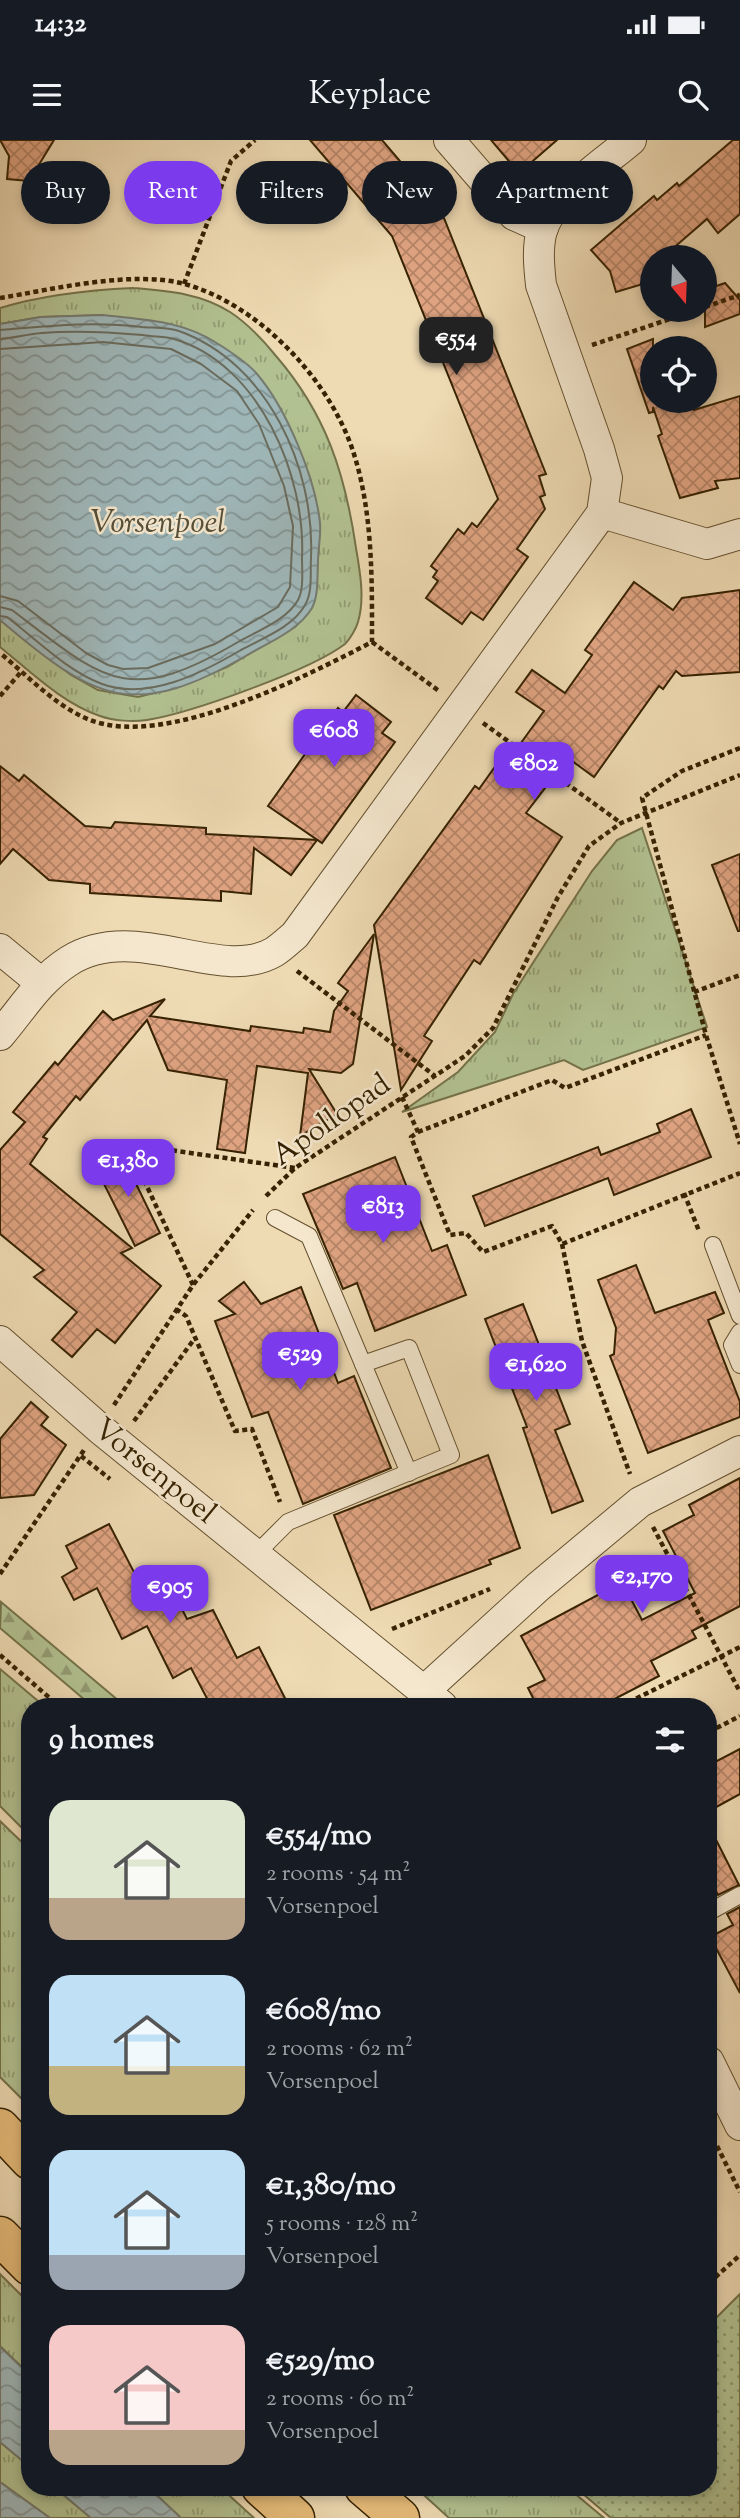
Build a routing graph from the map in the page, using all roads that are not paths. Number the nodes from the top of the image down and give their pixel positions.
1 (449, 140) edge
2 (631, 140) edge
3 (543, 228) junction
4 (601, 513) junction
5 (740, 534) edge
6 (0, 949) edge
7 (40, 982) junction
8 (0, 1035) edge
9 (275, 1218) dead end
10 (713, 1245) road end
11 (740, 1315) edge
12 (740, 1332) edge
13 (0, 1341) edge
14 (363, 1364) junction
15 (740, 1366) edge
16 (740, 1451) edge
17 (409, 1473) junction
18 (255, 1555) junction
19 (432, 1698) edge
20 (434, 1698) edge
21 (740, 1895) edge
22 (717, 1908) edge
23 (717, 2078) edge
24 (740, 2125) edge
25 (0, 2128) edge
26 (21, 2150) edge
27 (0, 2236) edge
28 (21, 2257) edge
29 (271, 2496) edge
30 (374, 2496) edge
31 (295, 2518) edge
32 (400, 2518) edge

1 - 3 street
2 - 3 street
3 - 4 street
4 - 5 street
4 - 7 street
6 - 7 street
7 - 8 street
9 - 14 lane
10 - 11 lane
12 - 15 lane
13 - 18 street, Vorsenpoel
14 - 17 lane
14 - 17 lane
16 - 20 street
17 - 18 lane
18 - 19 street, Vorsenpoel
21 - 22 lane
23 - 24 street
25 - 26 highway
27 - 28 highway
29 - 31 highway
30 - 32 highway

